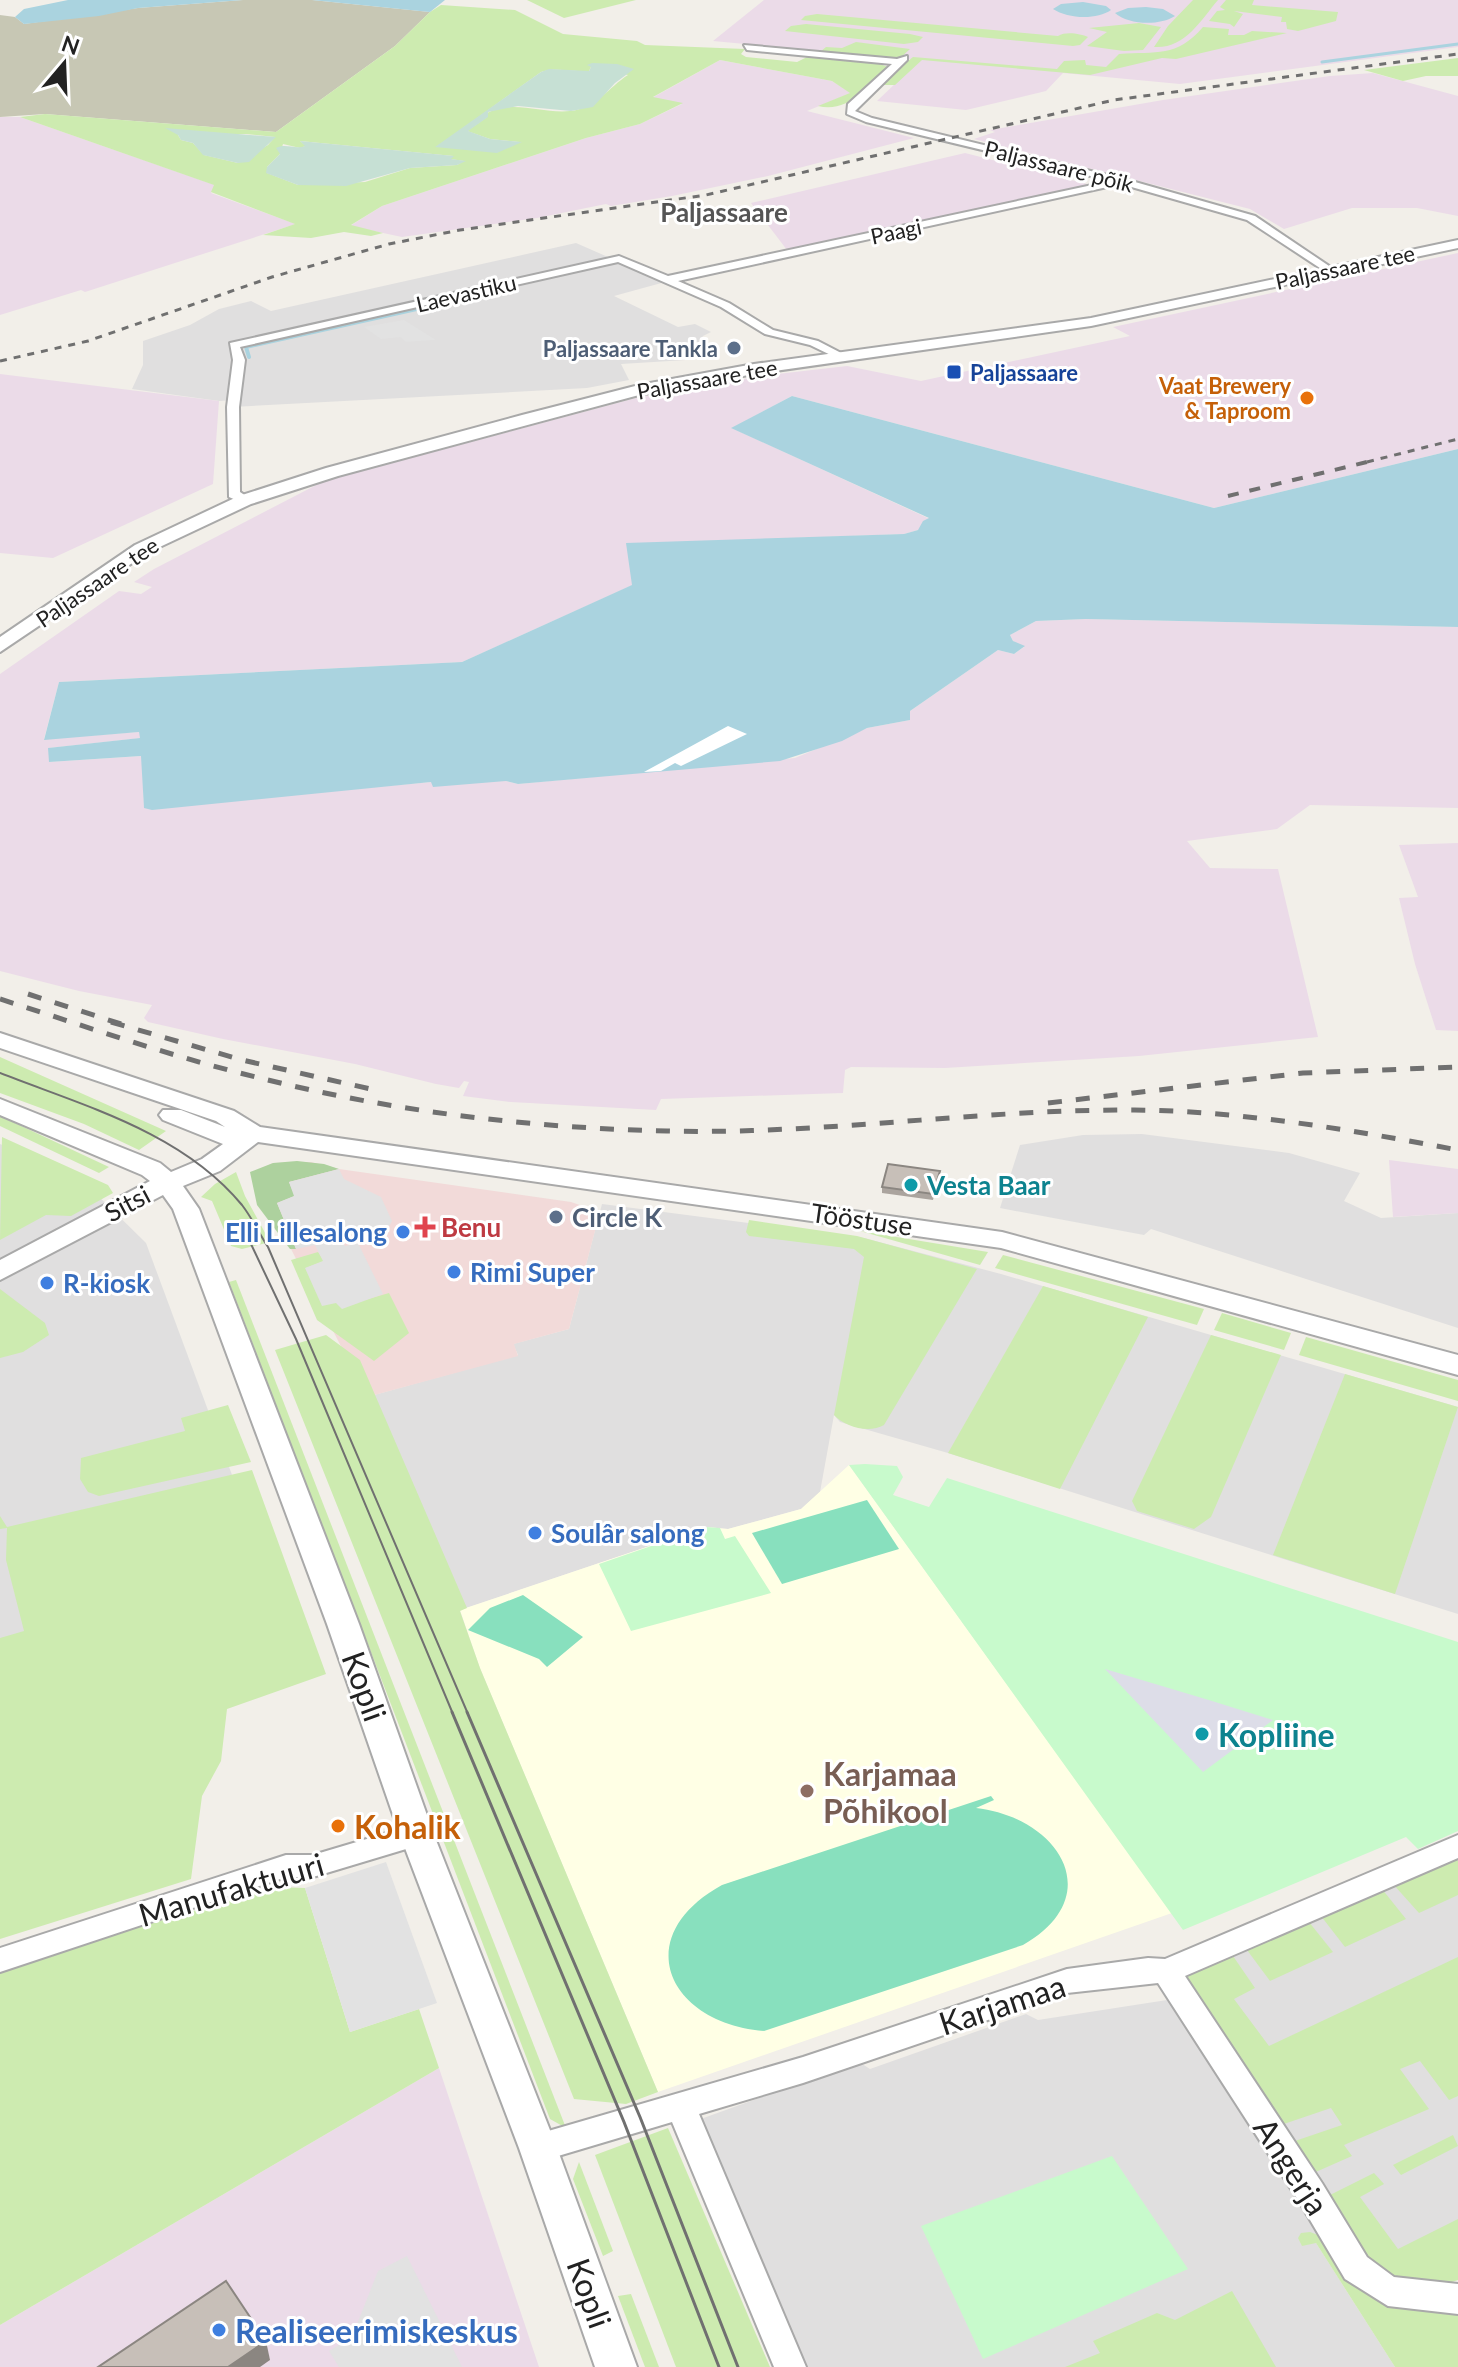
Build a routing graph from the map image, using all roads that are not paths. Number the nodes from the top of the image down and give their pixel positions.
1 (747, 47) dead end
2 (1125, 182) junction
3 (1458, 244) edge
4 (1330, 270) junction
5 (667, 280) junction
6 (841, 357) junction
7 (245, 500) junction
8 (0, 646) edge
9 (11, 1044) edge
10 (0, 1106) edge
11 (248, 1139) junction
12 (168, 1183) junction
13 (0, 1271) edge
14 (1458, 1365) edge
15 (417, 1835) junction
16 (1458, 1846) edge
17 (0, 1960) edge
18 (1166, 1971) junction
19 (680, 2105) junction
20 (538, 2148) junction
21 (1458, 2299) edge
22 (616, 2367) edge
23 (790, 2367) edge

1 - 2 street, Paljassaare põik
2 - 4 street, Paljassaare põik
2 - 5 street, Paagi
3 - 4 street, Paljassaare tee
4 - 6 street, Paljassaare tee
5 - 6 street, Laevastiku
5 - 7 street, Laevastiku
6 - 7 street, Paljassaare tee
7 - 8 street, Paljassaare tee
9 - 11 street
10 - 12 street, Kopli
11 - 12 street, Sitsi
11 - 14 street, Tööstuse
12 - 13 street, Sitsi
12 - 15 street, Kopli
15 - 17 street, Manufaktuuri
15 - 20 street, Kopli
16 - 18 street, Karjamaa
18 - 19 street, Karjamaa
18 - 21 street, Angerja
19 - 20 street, Karjamaa
19 - 23 street
20 - 22 street, Kopli

